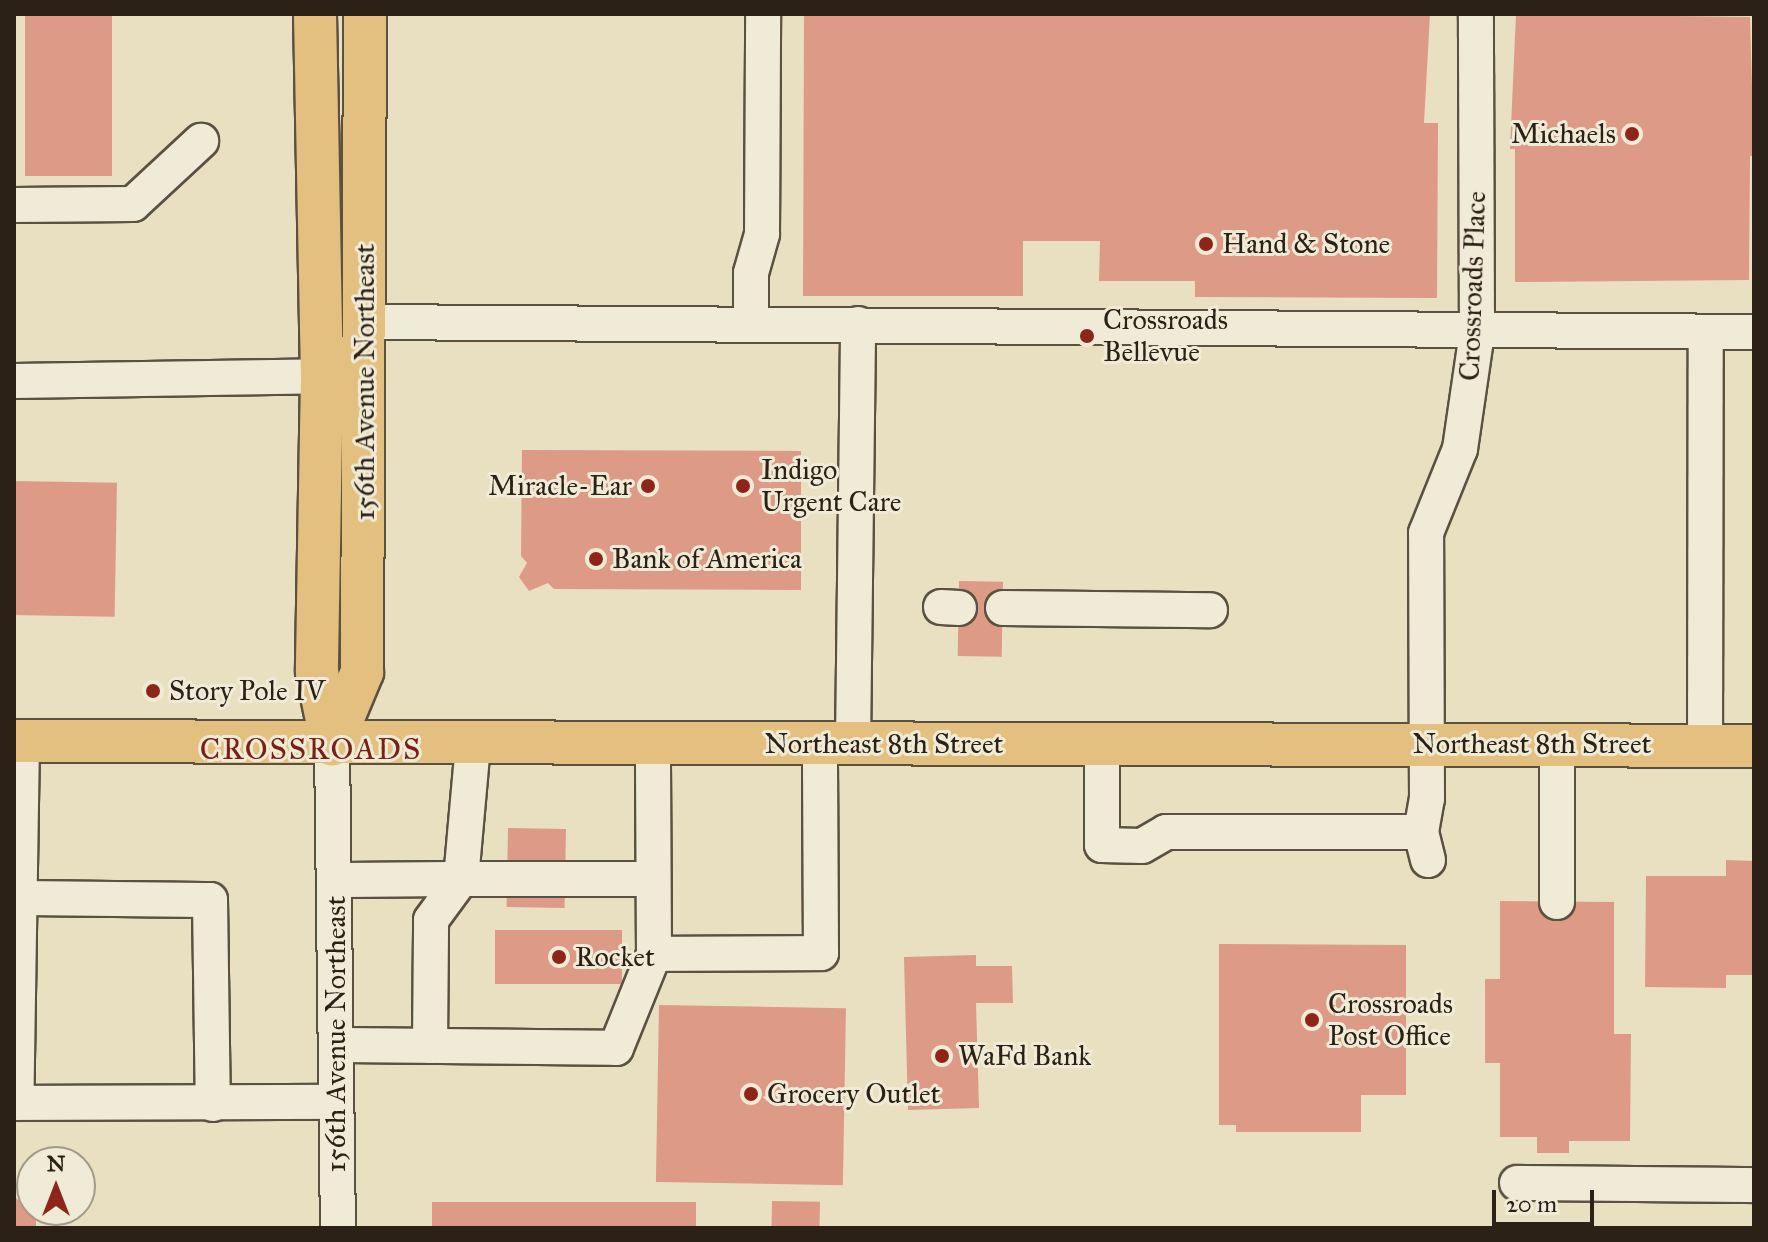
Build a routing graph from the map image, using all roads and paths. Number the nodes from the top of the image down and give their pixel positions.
1 (315, 14) edge
2 (365, 14) edge
3 (763, 14) edge
4 (1476, 14) edge
5 (201, 141) dead end
6 (14, 205) edge
7 (751, 321) junction
8 (367, 322) junction
9 (858, 324) junction
10 (1477, 332) junction
11 (1706, 332) junction
12 (1754, 332) edge
13 (322, 376) junction
14 (14, 381) edge
15 (1003, 608) dead end
16 (1210, 610) dead end
17 (18, 741) edge
18 (1425, 743) junction
19 (332, 744) junction
20 (473, 744) junction
21 (653, 744) junction
22 (836, 744) junction
23 (1102, 744) junction
24 (1557, 744) junction
25 (1705, 746) junction
26 (1754, 746) edge
27 (461, 879) junction
28 (653, 879) junction
29 (17, 880) edge
30 (335, 880) junction
31 (1557, 902) dead end
32 (654, 954) junction
33 (337, 1045) junction
34 (430, 1046) junction
35 (336, 1102) junction
36 (213, 1104) junction
37 (1517, 1183) dead end
38 (1754, 1185) edge
39 (338, 1228) edge

1 - 13 main road, 156th Avenue Northeast
2 - 8 main road, 156th Avenue Northeast
3 - 7 street
4 - 10 street, Crossroads Place
5 - 6 street
7 - 8 street
7 - 9 street
8 - 19 main road, 156th Avenue Northeast
9 - 10 street
9 - 22 street
10 - 11 street
10 - 18 street, Crossroads Place
11 - 12 street
11 - 25 street
13 - 14 street
13 - 19 main road, 156th Avenue Northeast
15 - 16 street
17 - 19 main road, Northeast 8th Street
17 - 29 street
18 - 23 main road, Northeast 8th Street
18 - 23 street, Crossroads Place
18 - 24 main road, Northeast 8th Street
19 - 20 main road, Northeast 8th Street
19 - 30 street, 156th Avenue Northeast
20 - 21 main road, Northeast 8th Street
20 - 27 street
21 - 22 main road, Northeast 8th Street
21 - 28 street
22 - 23 main road, Northeast 8th Street
22 - 32 street
24 - 25 main road, Northeast 8th Street
24 - 31 street
25 - 26 main road, Northeast 8th Street
27 - 28 street
27 - 30 street
27 - 34 street
28 - 32 street
29 - 36 street
29 - 36 street
30 - 33 street, 156th Avenue Northeast
32 - 34 street
33 - 34 street
33 - 35 street, 156th Avenue Northeast
35 - 36 street
35 - 39 street, 156th Avenue Northeast
37 - 38 street

